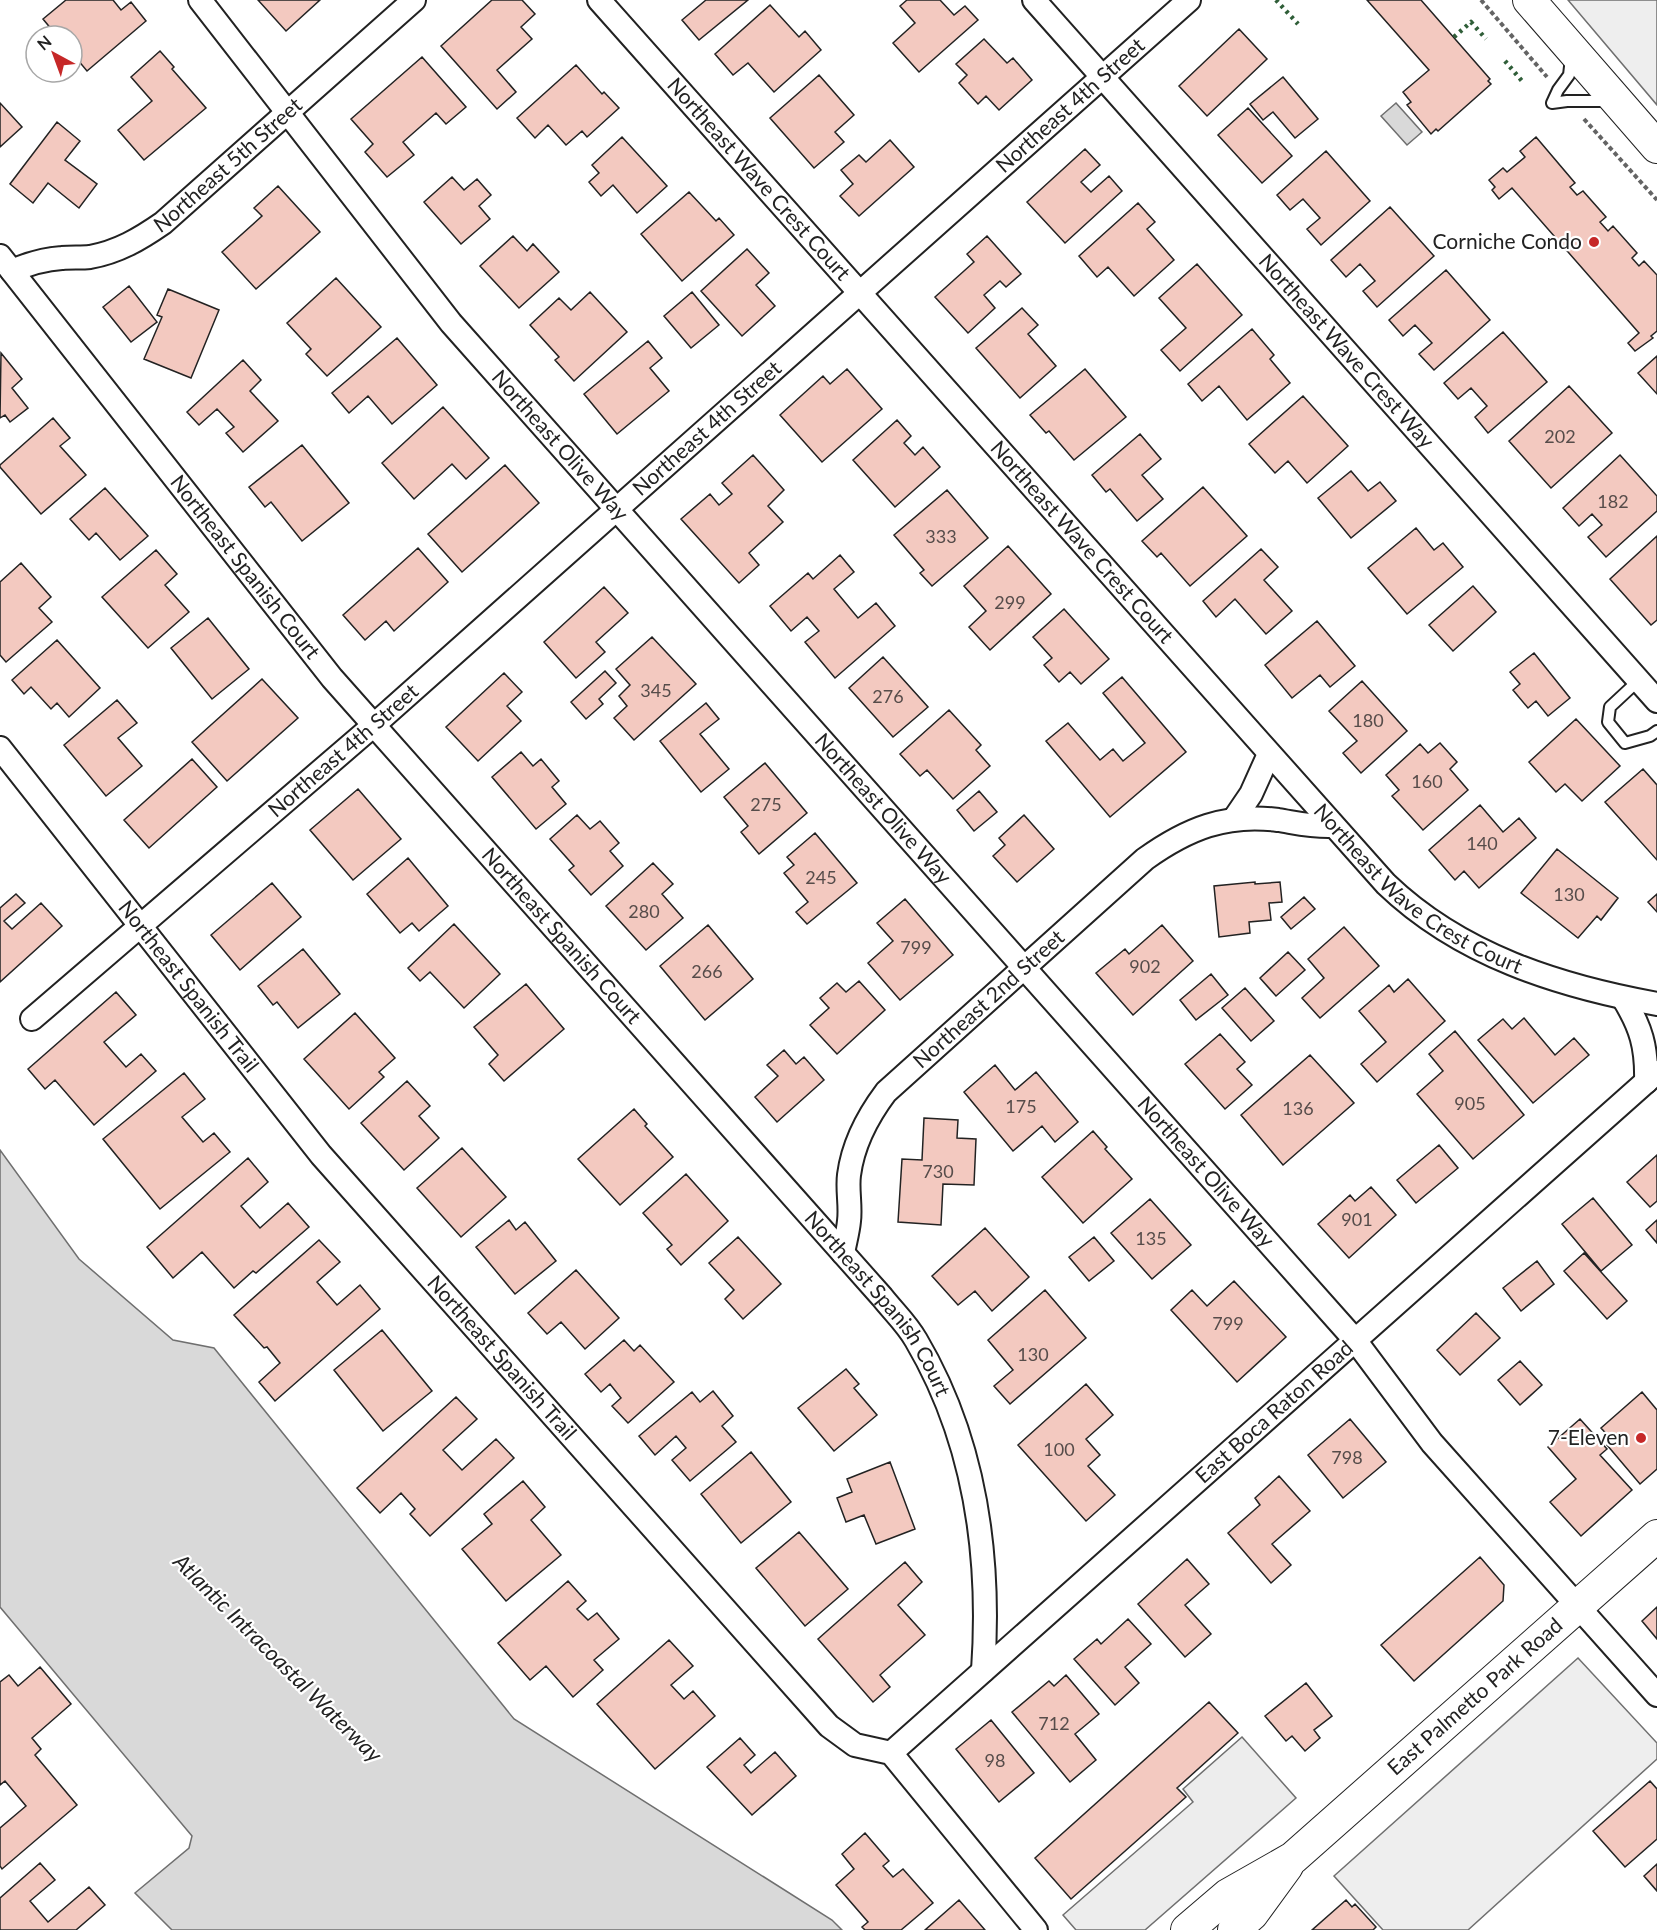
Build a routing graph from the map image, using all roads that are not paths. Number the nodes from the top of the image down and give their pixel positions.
1 (200, 0) edge
2 (414, 0) edge
3 (599, 0) edge
4 (1034, 0) edge
5 (1189, 0) edge
6 (1529, 0) edge
7 (1572, 51) junction
8 (1102, 77) junction
9 (1616, 101) junction
10 (286, 113) junction
11 (1657, 147) edge
12 (6, 264) edge
13 (859, 294) junction
14 (617, 509) junction
15 (1639, 681) junction
16 (1657, 701) edge
17 (374, 725) junction
18 (1657, 731) edge
19 (0, 748) edge
20 (1269, 754) junction
21 (1234, 819) junction
22 (1333, 826) junction
23 (141, 927) junction
24 (1024, 967) junction
25 (1623, 998) junction
26 (1657, 1004) edge
27 (32, 1019) dead end
28 (1651, 1077) edge
29 (843, 1253) junction
30 (1355, 1340) junction
31 (1657, 1536) edge
32 (1578, 1607) junction
33 (983, 1671) junction
34 (1657, 1695) edge
35 (891, 1753) junction
36 (1293, 1858) junction
37 (1246, 1923) edge
38 (1036, 1930) edge
39 (1187, 1930) edge

1 - 10 street, Northeast Olive Way
2 - 10 street, Northeast 5th Street
3 - 13 street, Northeast Wave Crest Court
4 - 8 street, Northeast Wave Crest Way
5 - 8 street, Northeast 4th Street
6 - 7 main road
7 - 9 main road
7 - 9 lane
8 - 13 street, Northeast 4th Street
8 - 15 street, Northeast Wave Crest Way
9 - 11 main road
10 - 12 street, Northeast 5th Street
10 - 14 street, Northeast Olive Way
12 - 17 street, Northeast Spanish Court
13 - 14 street, Northeast 4th Street
13 - 20 street, Northeast Wave Crest Court
14 - 17 street, Northeast 4th Street
14 - 24 street, Northeast Olive Way
15 - 16 street, Northeast Wave Crest Way
15 - 18 lane
17 - 23 street, Northeast 4th Street
17 - 29 street, Northeast Spanish Court
19 - 23 street, Northeast Spanish Trail
20 - 21 street
20 - 22 street, Northeast Wave Crest Court
21 - 22 street, Northeast 2nd Street
21 - 24 street, Northeast 2nd Street
22 - 25 street, Northeast Wave Crest Court
23 - 27 street, Northeast 4th Street
23 - 35 street, Northeast Spanish Trail
24 - 29 street, Northeast 2nd Street
24 - 30 street, Northeast Olive Way
25 - 26 street, Northeast Wave Crest Court
25 - 28 street
28 - 30 street, East Boca Raton Road
29 - 33 street, Northeast Spanish Court
30 - 32 street, Northeast Olive Way
30 - 33 street, East Boca Raton Road
31 - 32 main road, East Palmetto Park Road
32 - 34 street, Northeast Olive Way
32 - 36 main road, East Palmetto Park Road
33 - 35 street, East Boca Raton Road
35 - 38 street
36 - 37 main road, East Palmetto Park Road
36 - 39 main road, East Palmetto Park Road

